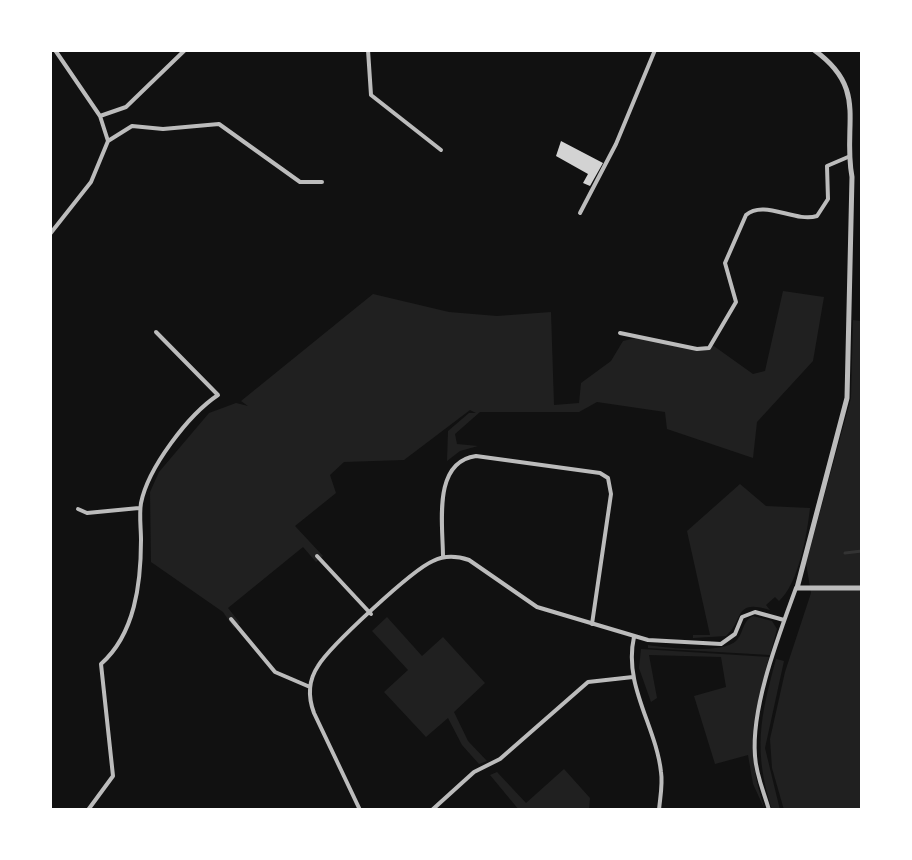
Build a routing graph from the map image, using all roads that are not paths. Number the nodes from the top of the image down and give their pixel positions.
1 (55, 50) edge
2 (185, 50) edge
3 (368, 50) edge
4 (655, 50) edge
5 (814, 50) edge
6 (100, 116) junction
7 (108, 141) junction
8 (441, 150) dead end
9 (848, 157) junction
10 (322, 182) dead end
11 (580, 213) dead end
12 (50, 234) edge
13 (156, 332) dead end
14 (620, 333) dead end
15 (140, 508) junction
16 (78, 509) dead end
17 (317, 556) dead end
18 (443, 557) junction
19 (797, 588) junction
20 (862, 588) edge
21 (371, 614) junction
22 (231, 619) dead end
23 (784, 620) junction
24 (592, 624) junction
25 (634, 637) junction
26 (633, 677) junction
27 (310, 687) junction
28 (88, 810) edge
29 (360, 810) edge
30 (432, 810) edge
31 (659, 810) edge
32 (769, 810) edge

1 - 6 street
2 - 6 street
3 - 8 street
4 - 11 street
5 - 9 street
6 - 7 street
7 - 10 street
7 - 12 street
9 - 14 street
9 - 19 street
13 - 15 street
15 - 16 street
15 - 28 street
17 - 21 street
18 - 21 street
18 - 24 street
18 - 24 street
19 - 20 street
19 - 23 street
21 - 27 street
22 - 27 street
23 - 25 street
23 - 32 street
24 - 25 street
25 - 26 street
26 - 30 street
26 - 31 street
27 - 29 street

